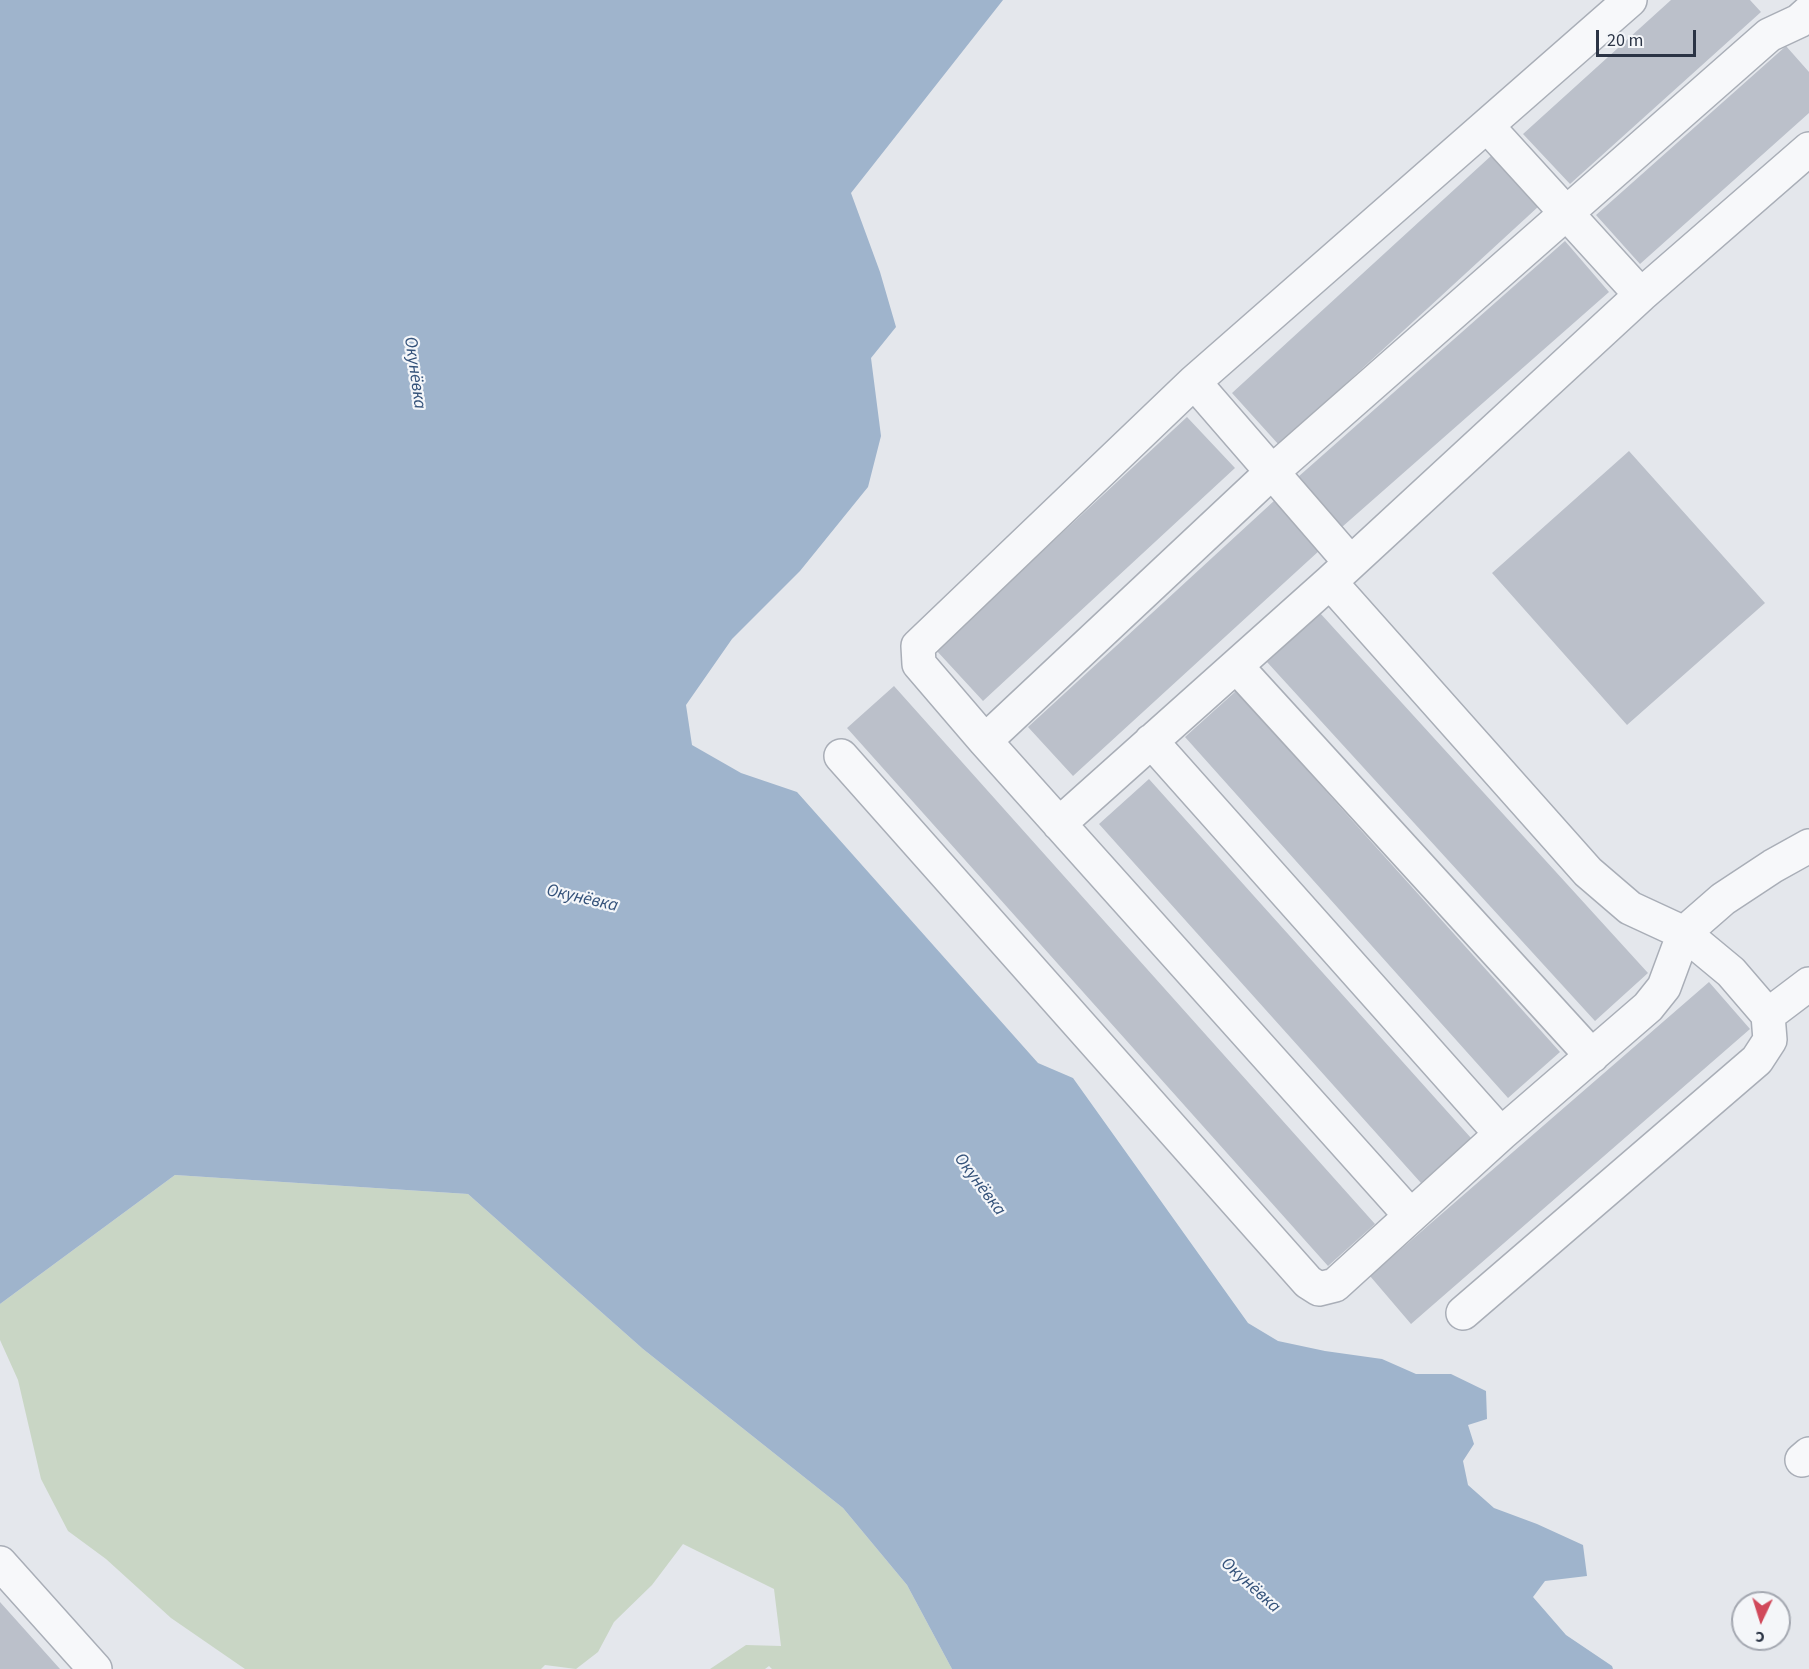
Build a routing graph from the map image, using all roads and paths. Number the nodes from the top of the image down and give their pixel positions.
1 (1630, 0) edge
2 (1809, 12) edge
3 (1488, 127) junction
4 (1809, 149) edge
5 (1567, 213) junction
6 (1641, 295) junction
7 (1194, 381) junction
8 (1272, 472) junction
9 (1340, 572) junction
10 (1236, 666) junction
11 (985, 741) junction
12 (1151, 741) junction
13 (841, 756) dead end
14 (1059, 824) junction
15 (1809, 846) edge
16 (1684, 933) junction
17 (1809, 984) edge
18 (1768, 1015) junction
19 (1592, 1056) junction
20 (1501, 1134) junction
21 (1410, 1215) junction
22 (1462, 1313) dead end
23 (0, 1563) edge
24 (95, 1669) edge

1 - 3 street
2 - 5 street
3 - 5 street
3 - 7 street
4 - 6 street
5 - 6 street
5 - 8 street
6 - 9 street
7 - 8 street
7 - 11 street
8 - 9 street
8 - 11 street
9 - 10 street
9 - 16 street
10 - 12 street
10 - 19 street
11 - 14 street
12 - 14 street
12 - 20 street
13 - 21 street
14 - 21 street
15 - 16 street
16 - 18 street
16 - 19 street
17 - 18 street
18 - 22 street
19 - 20 street
20 - 21 street
23 - 24 street

